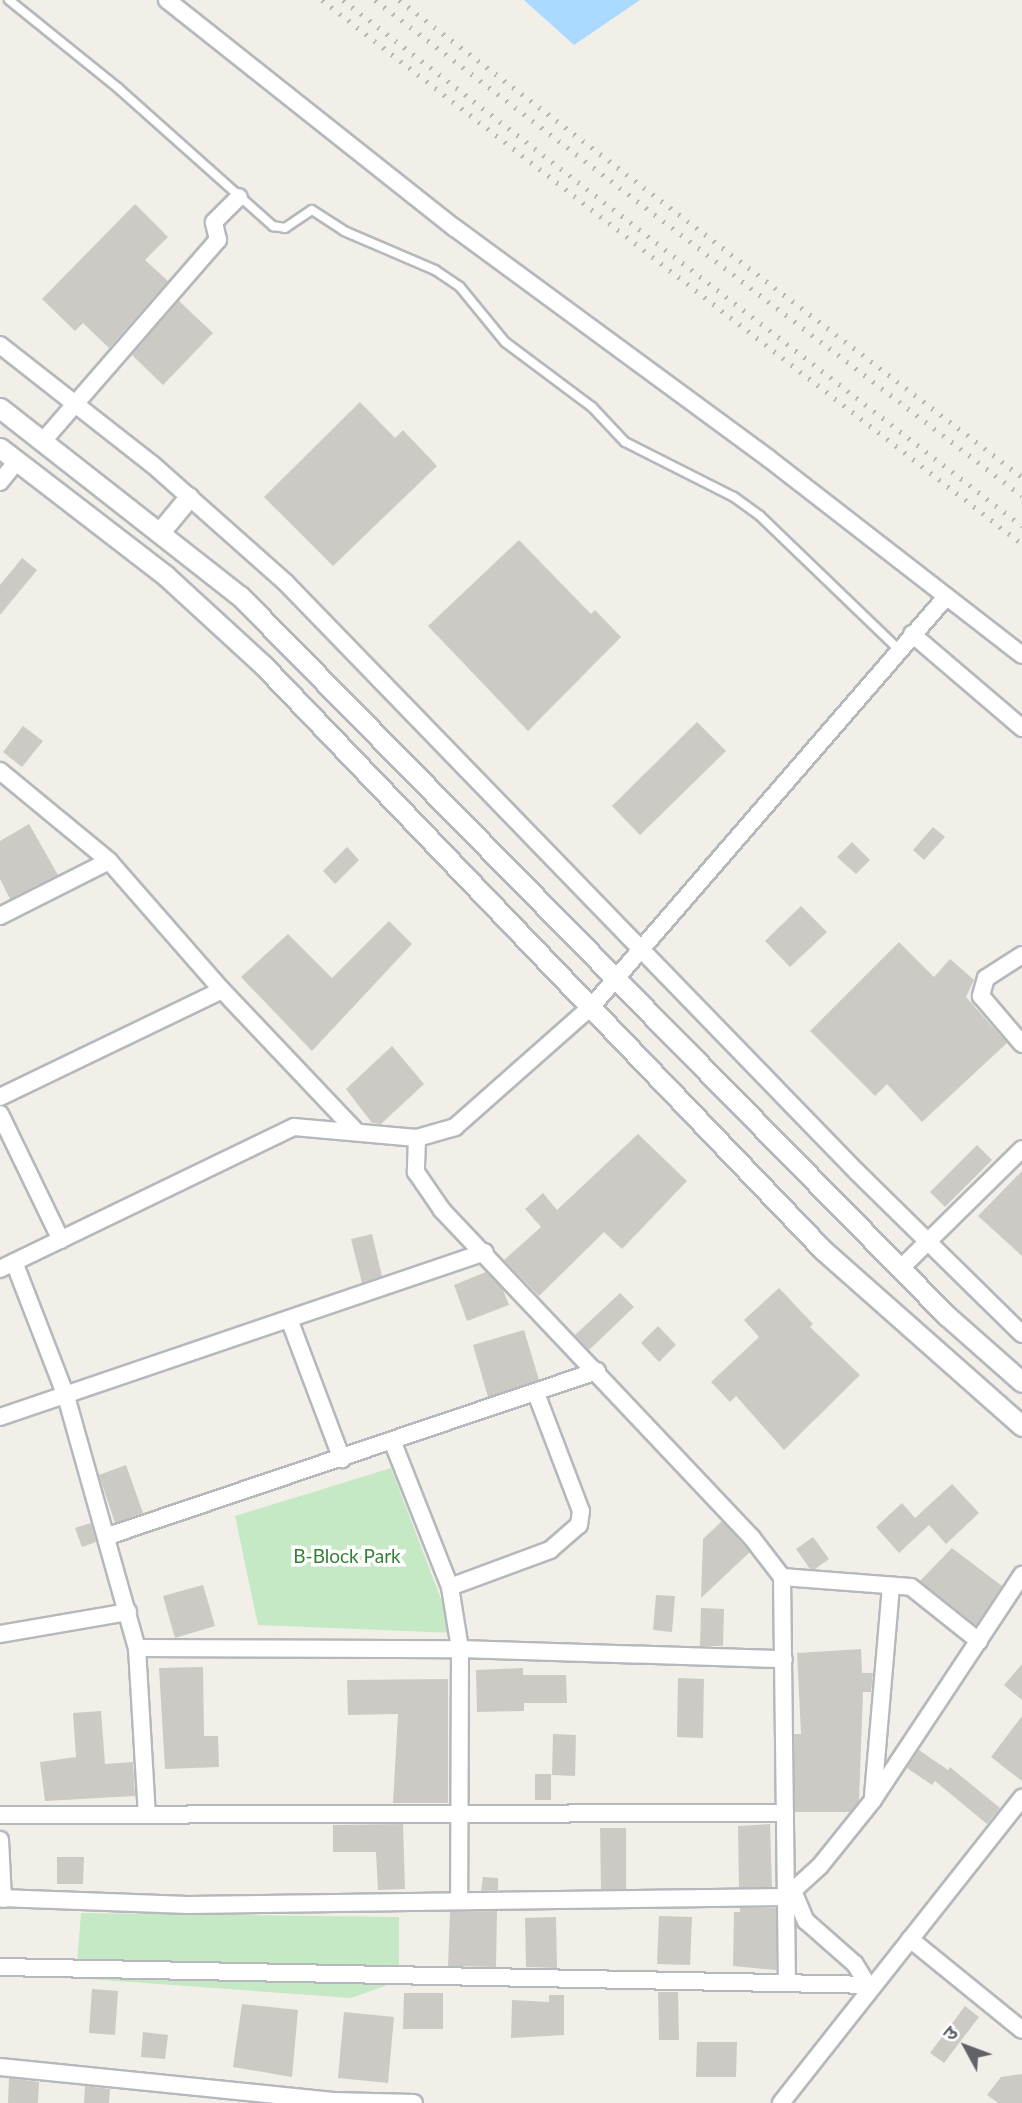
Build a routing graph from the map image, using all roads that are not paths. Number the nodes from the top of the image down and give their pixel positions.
1 (9, 0) edge
2 (167, 0) edge
3 (239, 197) junction
4 (0, 345) edge
5 (75, 402) junction
6 (0, 408) edge
7 (43, 441) junction
8 (0, 448) edge
9 (17, 461) junction
10 (0, 482) edge
11 (189, 496) junction
12 (160, 532) junction
13 (946, 597) junction
14 (912, 634) junction
15 (898, 649) junction
16 (1022, 655) edge
17 (1022, 728) edge
18 (0, 771) edge
19 (109, 861) junction
20 (0, 916) edge
21 (642, 950) junction
22 (1022, 955) edge
23 (614, 982) junction
24 (222, 990) junction
25 (592, 1006) junction
26 (1022, 1044) edge
27 (0, 1097) edge
28 (0, 1114) edge
29 (356, 1130) junction
30 (417, 1138) junction
31 (1022, 1149) edge
32 (61, 1240) junction
33 (926, 1242) junction
34 (485, 1252) junction
35 (7, 1265) edge
36 (900, 1269) junction
37 (289, 1319) junction
38 (1022, 1334) edge
39 (597, 1371) junction
40 (1022, 1382) edge
41 (536, 1393) junction
42 (65, 1396) junction
43 (0, 1416) edge
44 (1022, 1426) edge
45 (393, 1443) junction
46 (342, 1459) junction
47 (108, 1536) junction
48 (1022, 1575) edge
49 (782, 1577) junction
50 (891, 1586) junction
51 (450, 1587) junction
52 (128, 1612) junction
53 (0, 1634) edge
54 (979, 1641) junction
55 (137, 1647) junction
56 (460, 1649) junction
57 (784, 1659) junction
58 (1022, 1798) edge
59 (873, 1800) junction
60 (785, 1812) junction
61 (458, 1814) junction
62 (0, 1815) edge
63 (147, 1815) junction
64 (0, 1840) edge
65 (790, 1894) junction
66 (2, 1898) edge
67 (458, 1901) junction
68 (910, 1939) junction
69 (0, 1967) edge
70 (787, 1983) junction
71 (871, 1985) junction
72 (1022, 2030) edge
73 (0, 2067) edge
74 (377, 2103) edge
75 (414, 2103) edge
76 (781, 2103) edge

1 - 3 lane
2 - 13 street
3 - 5 street
3 - 15 lane
4 - 5 street
5 - 7 street
5 - 11 street
6 - 7 street
7 - 12 street
8 - 9 street
9 - 10 street
9 - 25 street
11 - 12 street
11 - 21 street
12 - 23 street
13 - 14 street
13 - 16 street
14 - 15 street
14 - 17 street
15 - 21 street
18 - 19 street
19 - 20 street
19 - 24 street
21 - 23 street
21 - 33 street
22 - 26 street
23 - 25 street
23 - 36 street
24 - 27 street
24 - 29 street
25 - 30 street
25 - 44 street
28 - 32 street
29 - 30 street
29 - 32 street
30 - 34 street
31 - 33 street
32 - 35 street
33 - 36 street
33 - 38 street
34 - 37 street
34 - 39 street
35 - 42 street
36 - 40 street
37 - 42 street
37 - 46 street
39 - 41 street
39 - 49 street
41 - 45 street
41 - 51 street
42 - 43 street
42 - 47 street
45 - 46 street
45 - 51 street
46 - 47 street
47 - 52 street
48 - 54 street
49 - 50 street
49 - 57 street
50 - 54 street
50 - 59 street
51 - 56 street
52 - 53 street
52 - 55 street
54 - 59 street
55 - 56 street
55 - 63 street
56 - 57 street
56 - 61 street
57 - 60 street
58 - 68 street
59 - 65 street
60 - 61 street
60 - 65 street
61 - 63 street
61 - 67 street
62 - 63 street
64 - 66 street
65 - 67 street
65 - 70 street
65 - 71 street
66 - 67 street
68 - 71 street
68 - 72 street
69 - 70 street
70 - 71 street
71 - 76 street
73 - 74 street
74 - 75 street

